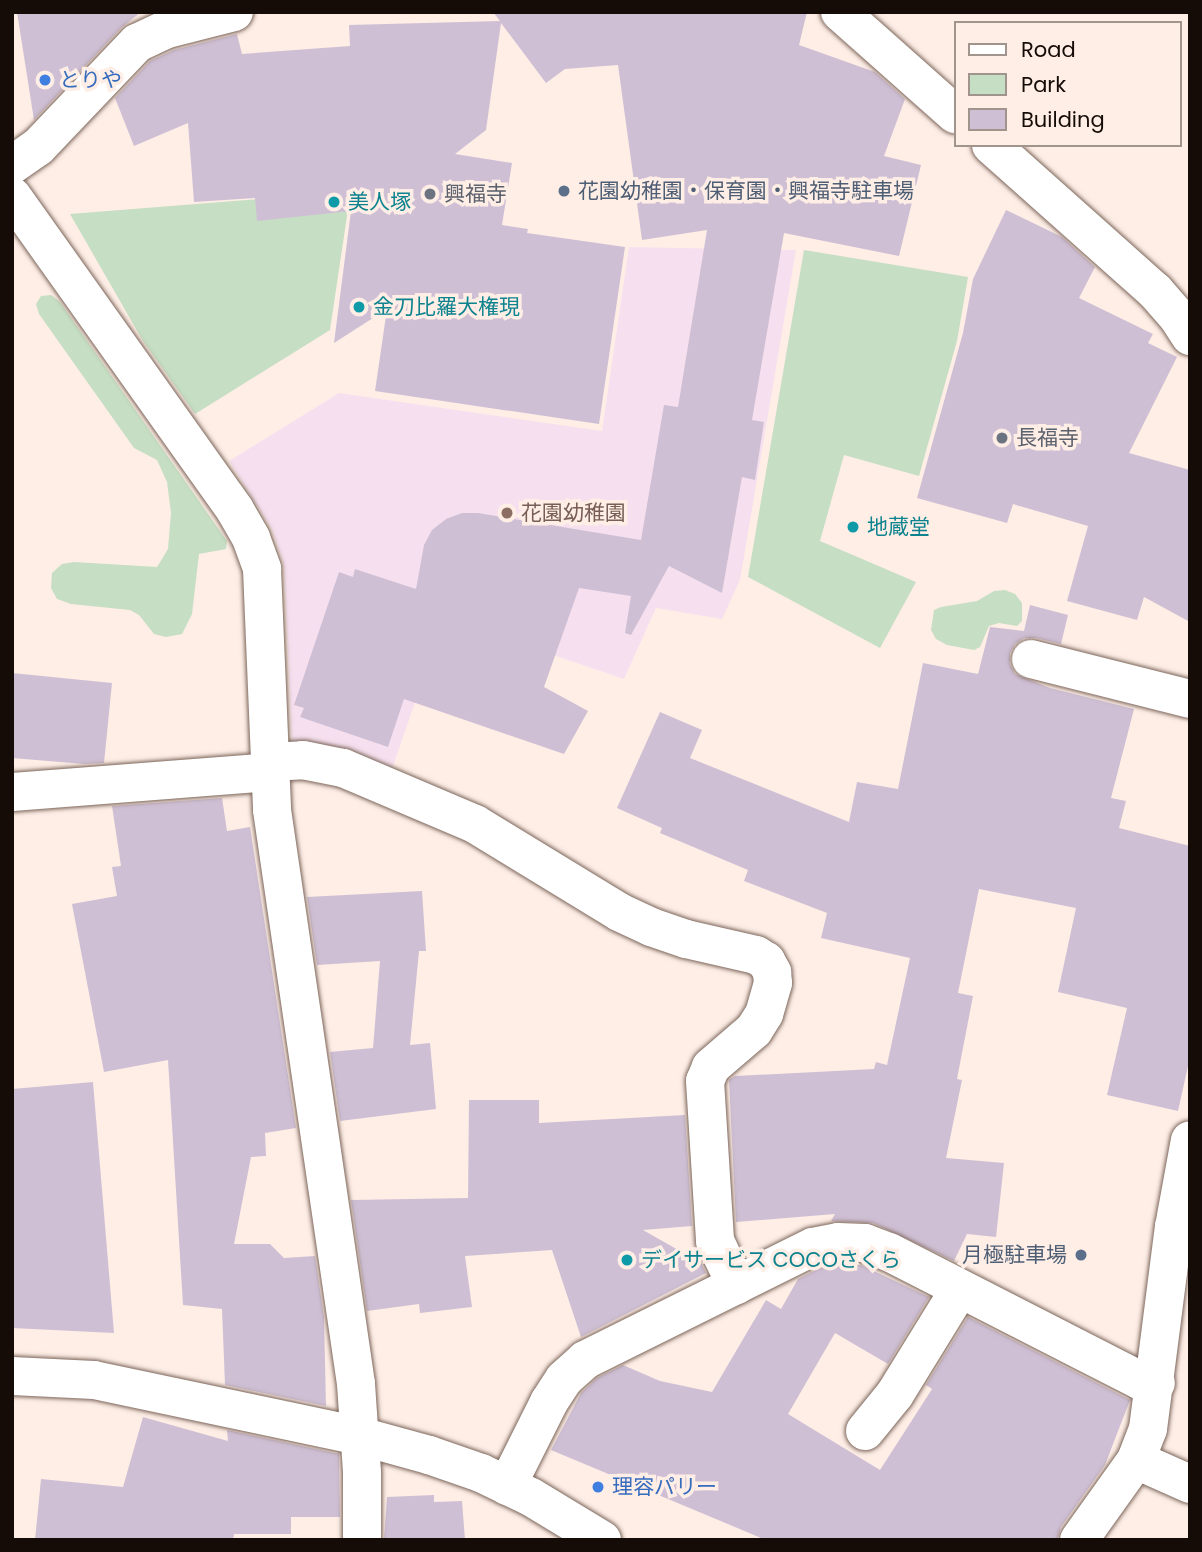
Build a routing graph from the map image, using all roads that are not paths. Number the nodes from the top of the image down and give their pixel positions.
1 (234, 12) edge
2 (840, 12) edge
3 (954, 113) edge
4 (993, 147) edge
5 (12, 165) edge
6 (12, 196) edge
7 (1190, 336) edge
8 (1031, 659) dead end
9 (1190, 699) edge
10 (270, 767) junction
11 (12, 792) edge
12 (1190, 1139) edge
13 (736, 1285) junction
14 (958, 1290) junction
15 (12, 1376) edge
16 (1156, 1382) junction
17 (865, 1431) dead end
18 (360, 1436) junction
19 (1136, 1460) junction
20 (1190, 1484) edge
21 (507, 1486) junction
22 (362, 1540) edge
23 (602, 1540) edge
24 (1079, 1540) edge

1 - 5 street
2 - 3 street
4 - 7 street
6 - 10 street
8 - 9 street
10 - 11 street
10 - 13 street
10 - 18 street
12 - 16 street
13 - 14 street
13 - 21 street
14 - 16 street
14 - 17 street
15 - 18 street
16 - 19 street
18 - 21 street
18 - 22 street
19 - 20 street
19 - 24 street
21 - 23 street

